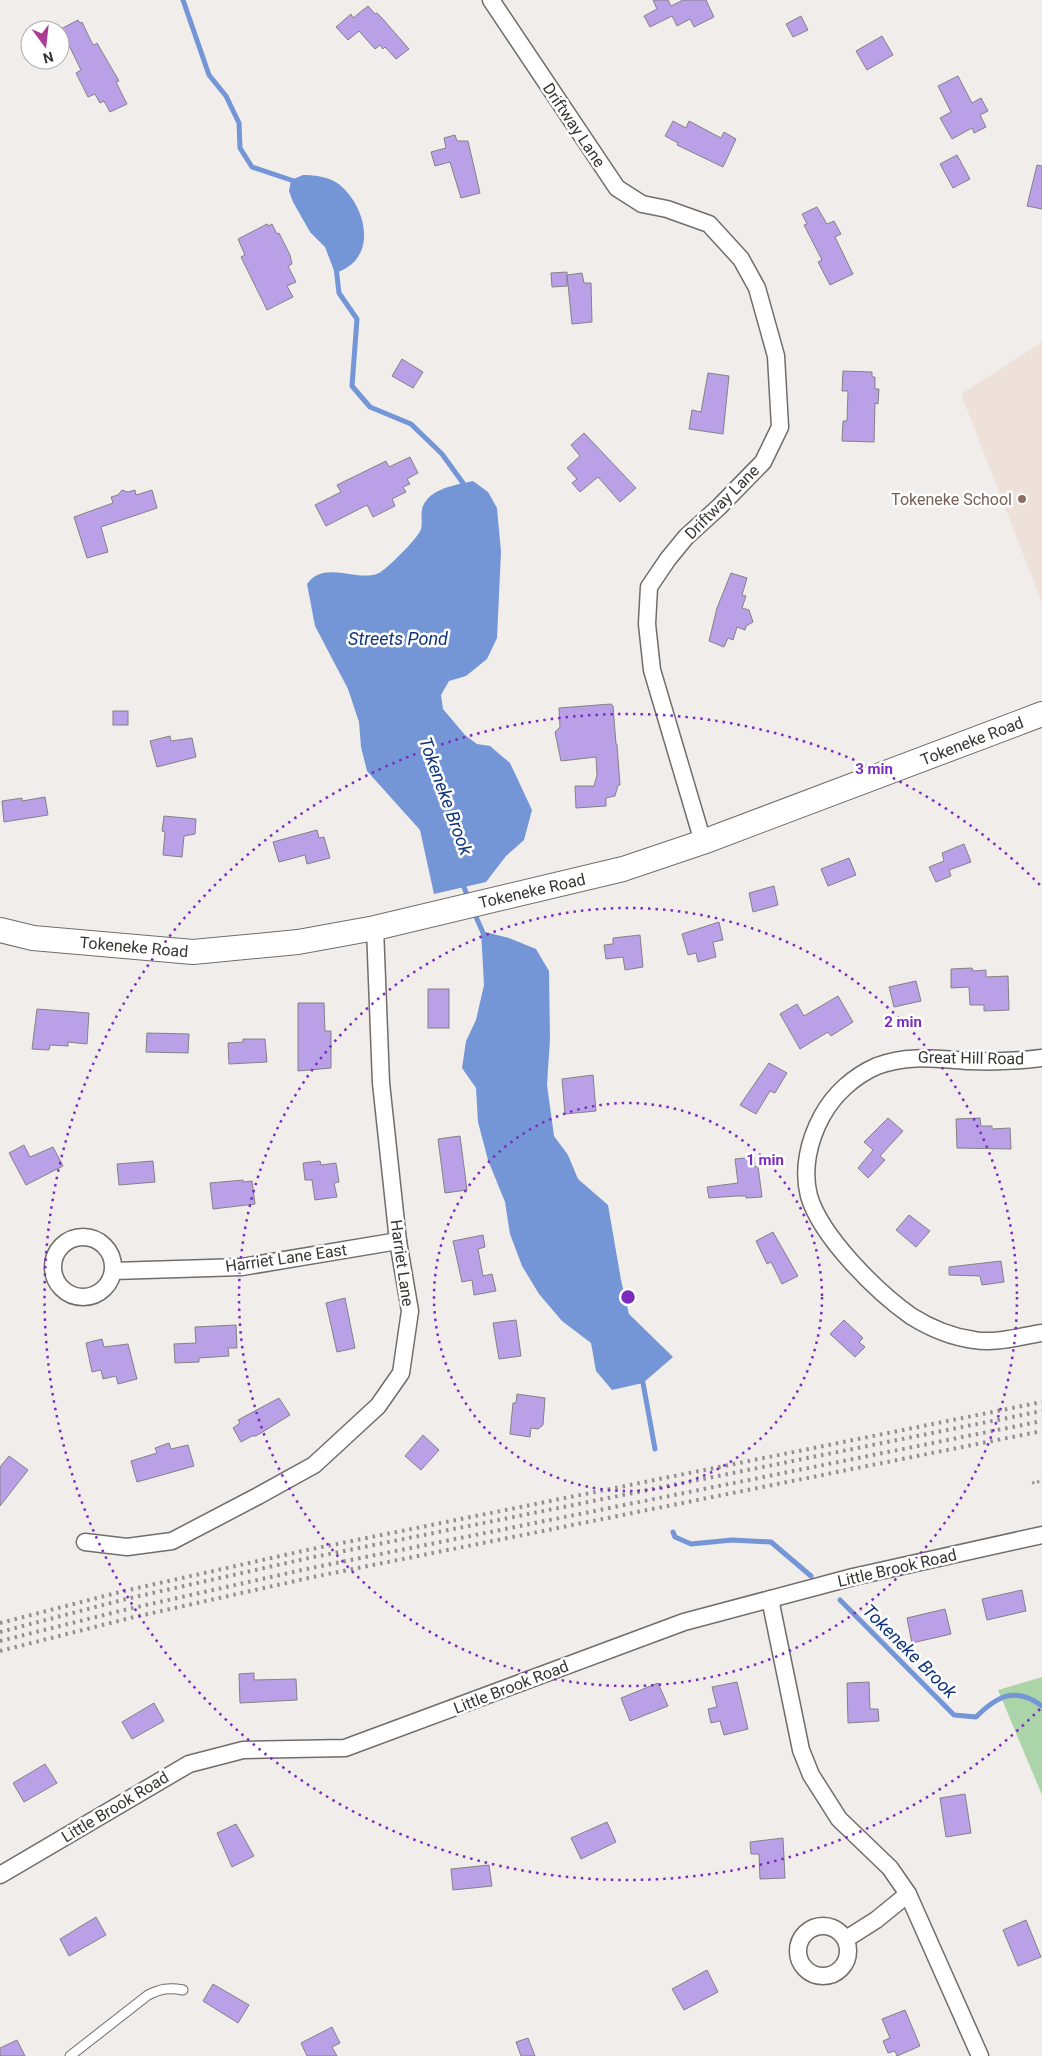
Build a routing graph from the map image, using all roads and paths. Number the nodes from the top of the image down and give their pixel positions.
1 (491, 0) edge
2 (1042, 714) edge
3 (703, 842) junction
4 (375, 928) junction
5 (0, 930) edge
6 (1042, 1058) edge
7 (398, 1241) junction
8 (113, 1271) dead end
9 (1042, 1332) edge
10 (1042, 1481) edge
11 (1032, 1483) dead end
12 (1042, 1535) edge
13 (85, 1542) dead end
14 (770, 1599) junction
15 (0, 1875) edge
16 (908, 1894) junction
17 (846, 1939) dead end
18 (183, 1990) dead end
19 (70, 2056) edge
20 (980, 2056) edge

1 - 3 street, Driftway Lane
2 - 3 main road, Tokeneke Road
3 - 4 main road, Tokeneke Road
4 - 5 main road, Tokeneke Road
4 - 7 street, Harriet Lane
6 - 9 street, Great Hill Road
7 - 8 street, Harriet Lane East
7 - 13 street, Harriet Lane
10 - 11 path
12 - 14 street, Little Brook Road
14 - 15 street, Little Brook Road
14 - 16 street
16 - 17 street
16 - 20 street
18 - 19 lane

